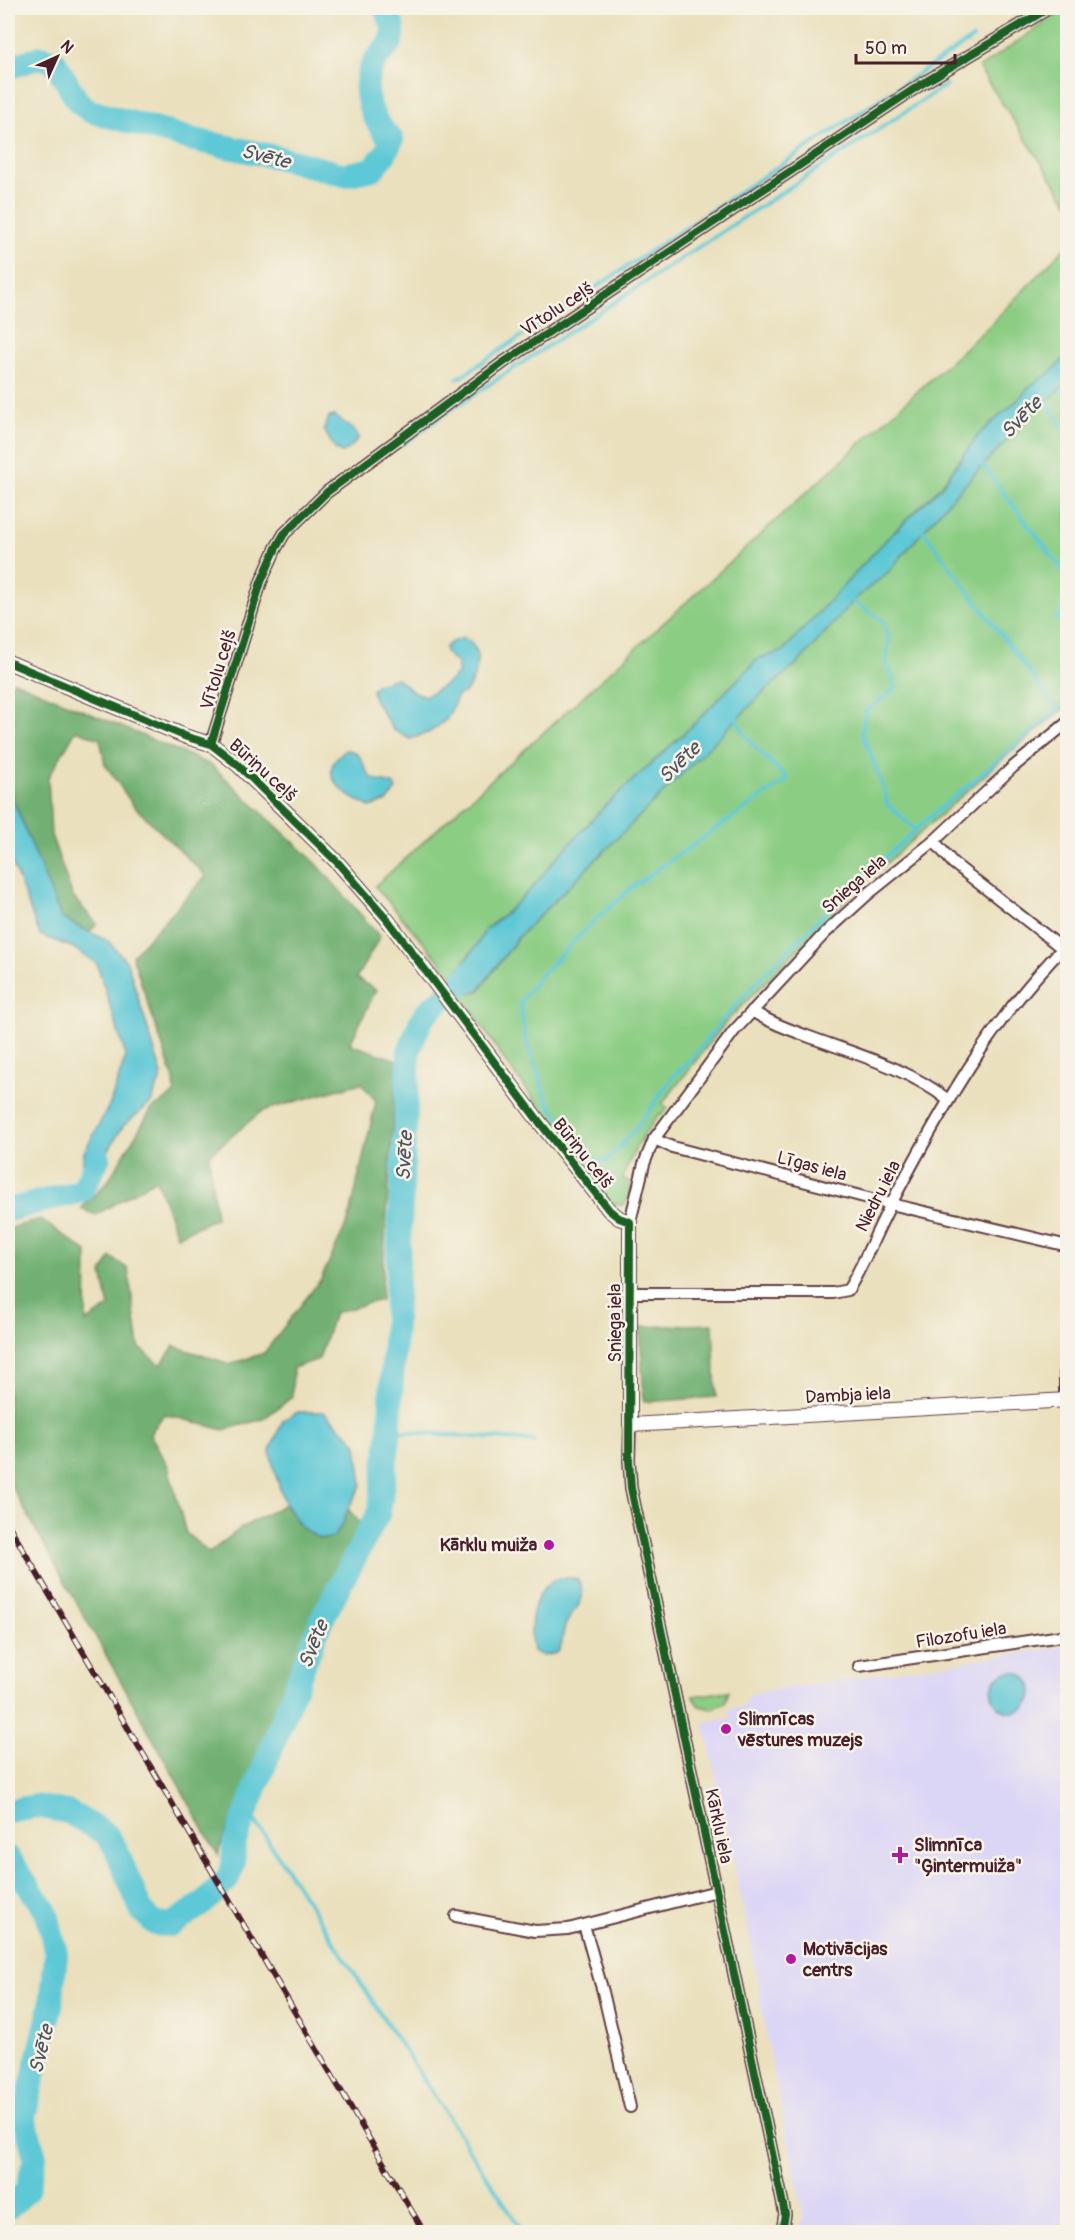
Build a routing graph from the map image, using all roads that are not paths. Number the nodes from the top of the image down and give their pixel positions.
1 (1050, 8) edge
2 (8, 662) edge
3 (1068, 722) edge
4 (211, 744) junction
5 (934, 841) junction
6 (1066, 948) edge
7 (752, 1011) junction
8 (948, 1100) junction
9 (654, 1139) junction
10 (891, 1204) junction
11 (630, 1222) junction
12 (1068, 1246) edge
13 (630, 1293) junction
14 (1068, 1349) edge
15 (1066, 1400) edge
16 (630, 1425) junction
17 (1068, 1635) edge
18 (859, 1666) dead end
19 (717, 1891) junction
20 (456, 1916) dead end
21 (584, 1925) junction
22 (630, 2107) dead end
23 (782, 2232) edge

1 - 4 street, Vītolu ceļš
2 - 4 street, Būriņu ceļš
3 - 5 street, Sniega iela
4 - 11 street, Būriņu ceļš
5 - 6 street
5 - 7 street, Sniega iela
6 - 8 street, Niedru iela
7 - 8 street
7 - 9 street, Sniega iela
8 - 10 street, Niedru iela
9 - 10 street, Līgas iela
9 - 11 street, Sniega iela
10 - 12 street, Līgas iela
10 - 13 street, Niedru iela
11 - 13 street, Sniega iela
13 - 16 street, Sniega iela
14 - 15 street
15 - 16 street, Dambja iela
16 - 19 street, Kārklu iela
17 - 18 street, Filozofu iela
19 - 21 street
19 - 23 street, Kārklu iela
20 - 21 street
21 - 22 street

